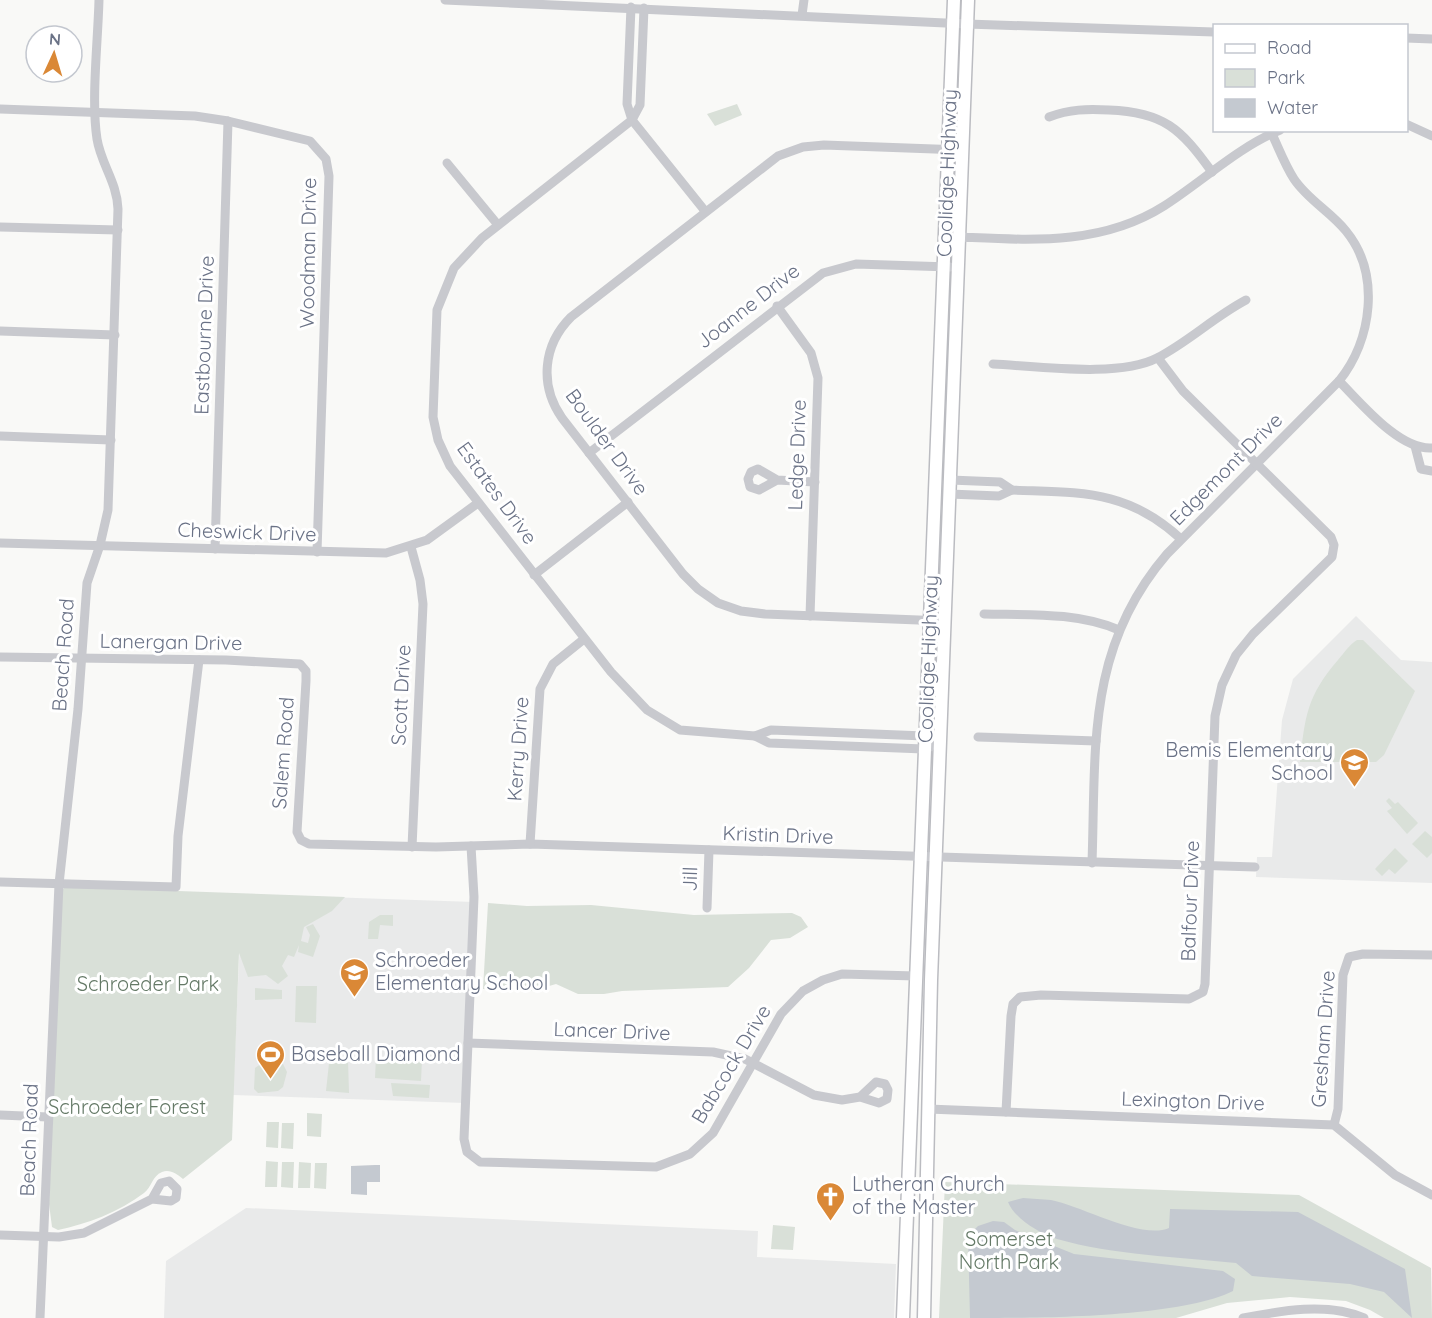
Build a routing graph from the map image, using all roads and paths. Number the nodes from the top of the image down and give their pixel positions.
1 (99, 0) edge
2 (445, 0) edge
3 (804, 0) edge
4 (954, 0) edge
5 (968, 0) edge
6 (631, 7) junction
7 (644, 8) junction
8 (802, 15) junction
9 (952, 22) junction
10 (967, 24) junction
11 (1213, 32) edge
12 (1408, 38) edge
13 (1432, 39) edge
14 (0, 109) edge
15 (96, 112) junction
16 (1049, 117) dead end
17 (632, 120) junction
18 (228, 121) junction
19 (1408, 124) edge
20 (1276, 132) edge
21 (1432, 136) edge
22 (947, 149) junction
23 (962, 150) junction
24 (447, 162) dead end
25 (1212, 172) junction
26 (705, 212) junction
27 (498, 225) junction
28 (0, 227) edge
29 (118, 230) junction
30 (959, 237) junction
31 (943, 267) junction
32 (958, 267) junction
33 (1246, 300) dead end
34 (777, 306) junction
35 (0, 331) edge
36 (115, 335) junction
37 (1158, 358) junction
38 (993, 364) dead end
39 (1339, 381) junction
40 (0, 436) edge
41 (111, 440) junction
42 (1424, 448) edge
43 (589, 453) junction
44 (1256, 464) junction
45 (1430, 471) edge
46 (777, 480) dead end
47 (950, 480) junction
48 (815, 482) junction
49 (1012, 490) junction
50 (949, 494) junction
51 (628, 502) junction
52 (478, 503) junction
53 (1181, 539) junction
54 (0, 543) edge
55 (100, 545) junction
56 (411, 547) junction
57 (215, 549) junction
58 (317, 552) junction
59 (534, 575) junction
60 (984, 614) dead end
61 (810, 616) junction
62 (930, 621) junction
63 (944, 621) junction
64 (1119, 630) junction
65 (585, 639) junction
66 (0, 657) edge
67 (82, 659) junction
68 (199, 660) junction
69 (304, 668) joint
70 (978, 737) dead end
71 (1096, 741) junction
72 (924, 743) junction
73 (940, 743) junction
74 (301, 840) joint
75 (530, 844) junction
76 (471, 846) junction
77 (412, 847) junction
78 (709, 850) junction
79 (920, 858) junction
80 (935, 858) junction
81 (1092, 862) junction
82 (1209, 865) junction
83 (1255, 867) dead end
84 (0, 882) edge
85 (59, 884) junction
86 (707, 908) dead end
87 (1432, 955) edge
88 (916, 976) junction
89 (931, 980) junction
90 (468, 1043) junction
91 (753, 1063) junction
92 (860, 1097) dead end
93 (928, 1109) junction
94 (1006, 1112) junction
95 (0, 1115) edge
96 (48, 1117) junction
97 (911, 1123) junction
98 (1334, 1125) junction
99 (928, 1130) junction
100 (909, 1167) junction
101 (927, 1174) junction
102 (1432, 1196) edge
103 (152, 1199) dead end
104 (0, 1235) edge
105 (43, 1236) junction
106 (40, 1318) edge
107 (903, 1318) edge
108 (924, 1318) edge
109 (1243, 1318) edge
110 (1364, 1318) edge

1 - 15 street, Beach Road
2 - 6 street
3 - 8 street
4 - 9 main road, Coolidge Highway
5 - 10 main road, Coolidge Highway
6 - 7 street
6 - 17 street
7 - 8 street
7 - 17 street
8 - 9 street
9 - 10 street
9 - 22 main road, Coolidge Highway
10 - 11 street
10 - 23 main road, Coolidge Highway
12 - 13 street
14 - 15 street, Woodman Drive
15 - 18 street, Woodman Drive
15 - 29 street, Beach Road
16 - 25 street
17 - 26 street
17 - 27 street, Estates Drive
18 - 57 street, Eastbourne Drive
18 - 58 street, Woodman Drive
19 - 21 street
20 - 25 street
20 - 39 street, Edgemont Drive
22 - 23 street, Boulder Drive
22 - 26 street, Boulder Drive
22 - 31 main road, Coolidge Highway
23 - 30 main road, Coolidge Highway
24 - 27 street
25 - 30 street
26 - 43 street, Boulder Drive
27 - 52 street, Estates Drive
28 - 29 street
29 - 36 street, Beach Road
30 - 32 main road, Coolidge Highway
31 - 32 street, Joanne Drive
31 - 34 street, Joanne Drive
31 - 62 main road, Coolidge Highway
32 - 47 main road, Coolidge Highway
33 - 37 street
34 - 43 street, Joanne Drive
34 - 48 street, Ledge Drive
35 - 36 street
36 - 41 street, Beach Road
37 - 38 street
37 - 44 street
39 - 42 street
39 - 44 street, Edgemont Drive
40 - 41 street
41 - 55 street, Beach Road
42 - 45 street
43 - 51 street, Boulder Drive
44 - 53 street, Edgemont Drive
44 - 82 street, Balfour Drive
46 - 48 street
47 - 49 street
47 - 50 main road, Coolidge Highway
48 - 61 street, Ledge Drive
49 - 50 street
49 - 53 street
50 - 63 main road, Coolidge Highway
51 - 59 street
51 - 61 street, Boulder Drive
52 - 56 street, Cheswick Drive
52 - 59 street, Estates Drive
53 - 64 street, Edgemont Drive
54 - 55 street, Cheswick Drive
55 - 57 street, Cheswick Drive
55 - 67 street, Beach Road
56 - 58 street, Cheswick Drive
56 - 77 street, Scott Drive
57 - 58 street, Cheswick Drive
59 - 65 street, Estates Drive
60 - 64 street
61 - 62 street, Boulder Drive
62 - 63 street, Boulder Drive
62 - 72 main road, Coolidge Highway
63 - 73 main road, Coolidge Highway
64 - 71 street, Edgemont Drive
65 - 72 street, Estates Drive
65 - 75 street, Kerry Drive
66 - 67 street, Lanergan Drive
67 - 68 street, Lanergan Drive
67 - 85 street, Beach Road
68 - 69 street, Lanergan Drive
68 - 85 street
69 - 74 street, Salem Road
70 - 71 street
71 - 81 street, Edgemont Drive
72 - 73 street, Estates Drive
72 - 79 main road, Coolidge Highway
73 - 80 main road, Coolidge Highway
74 - 77 street, Kristin Drive
75 - 76 street, Kristin Drive
75 - 78 street, Kristin Drive
76 - 77 street, Kristin Drive
76 - 90 street
78 - 79 street, Kristin Drive
78 - 86 street, Jill
79 - 80 street, Kristin Drive
79 - 88 main road, Coolidge Highway
80 - 81 street, Kristin Drive
80 - 89 main road, Coolidge Highway
81 - 82 street, Kristin Drive
82 - 83 street, Kristin Drive
82 - 94 street, Balfour Drive
84 - 85 street
85 - 96 street, Beach Road
87 - 98 street, Gresham Drive
88 - 89 main road
88 - 91 street, Babcock Drive
88 - 97 main road, Coolidge Highway
89 - 93 main road, Coolidge Highway
90 - 91 street, Lancer Drive
90 - 91 street, Babcock Drive
91 - 92 street, Lancer Drive
93 - 94 street, Lexington Drive
93 - 99 main road, Coolidge Highway
94 - 98 street, Lexington Drive
95 - 96 street
96 - 105 street, Beach Road
97 - 99 main road
97 - 100 main road, Coolidge Highway
98 - 102 street
99 - 101 main road, Coolidge Highway
100 - 101 main road
100 - 107 main road, Coolidge Highway
101 - 108 main road, Coolidge Highway
103 - 105 street
104 - 105 street
105 - 106 street, Beach Road
109 - 110 street

